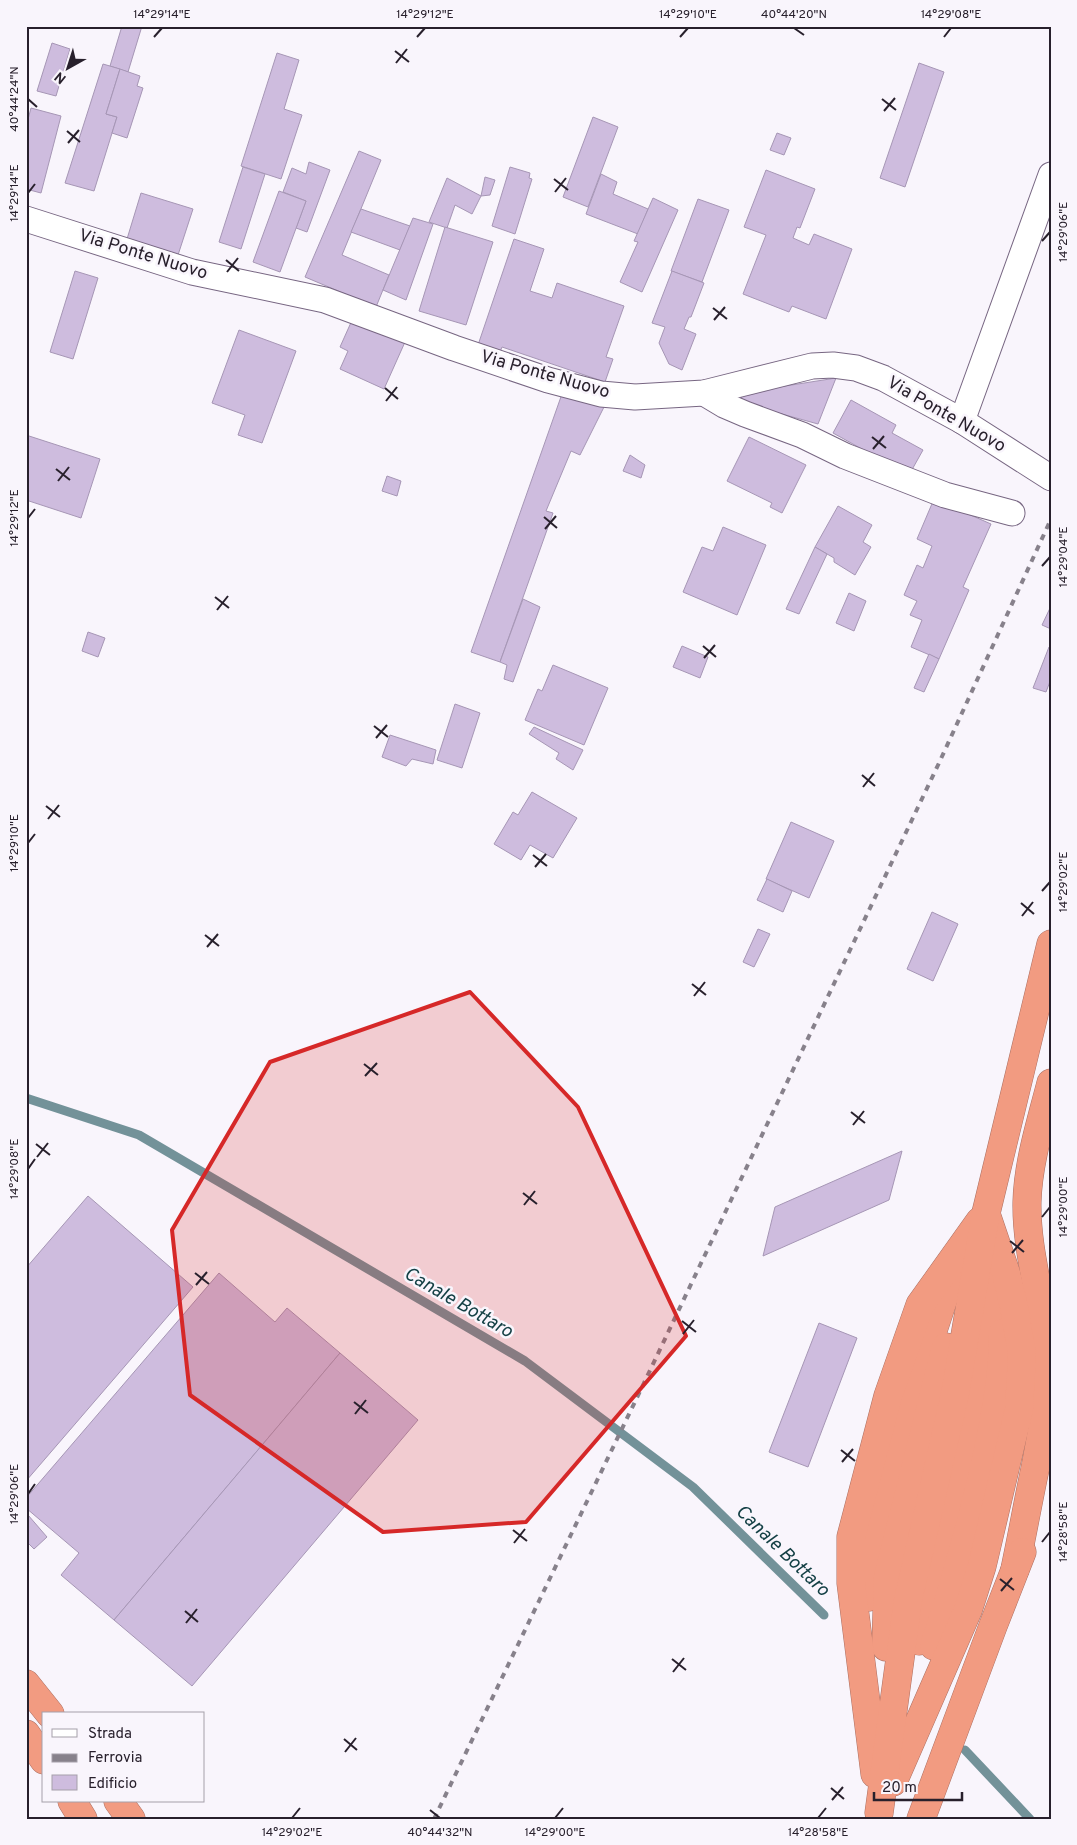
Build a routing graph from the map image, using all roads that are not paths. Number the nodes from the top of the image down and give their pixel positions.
1 (1051, 175) edge
2 (26, 219) edge
3 (704, 393) junction
4 (962, 421) junction
5 (1046, 475) edge
6 (1012, 513) dead end
7 (1051, 944) edge
8 (1051, 1083) edge
9 (986, 1213) junction
10 (1028, 1232) junction
11 (1051, 1260) edge
12 (1051, 1484) edge
13 (1015, 1569) junction
14 (26, 1684) edge
15 (48, 1712) edge
16 (26, 1734) edge
17 (42, 1757) edge
18 (73, 1802) edge
19 (119, 1802) edge
20 (879, 1816) edge
21 (922, 1817) edge
22 (83, 1819) edge
23 (131, 1819) edge

1 - 4 street
2 - 3 street, Via Ponte Nuovo
3 - 4 street, Via Ponte Nuovo
3 - 6 street
4 - 5 street, Via Ponte Nuovo
7 - 9 highway
8 - 10 highway
9 - 20 highway
9 - 20 highway
9 - 20 highway
10 - 11 highway
10 - 13 highway
12 - 13 highway
13 - 21 highway
14 - 15 highway
16 - 17 highway
18 - 22 highway
19 - 23 highway

